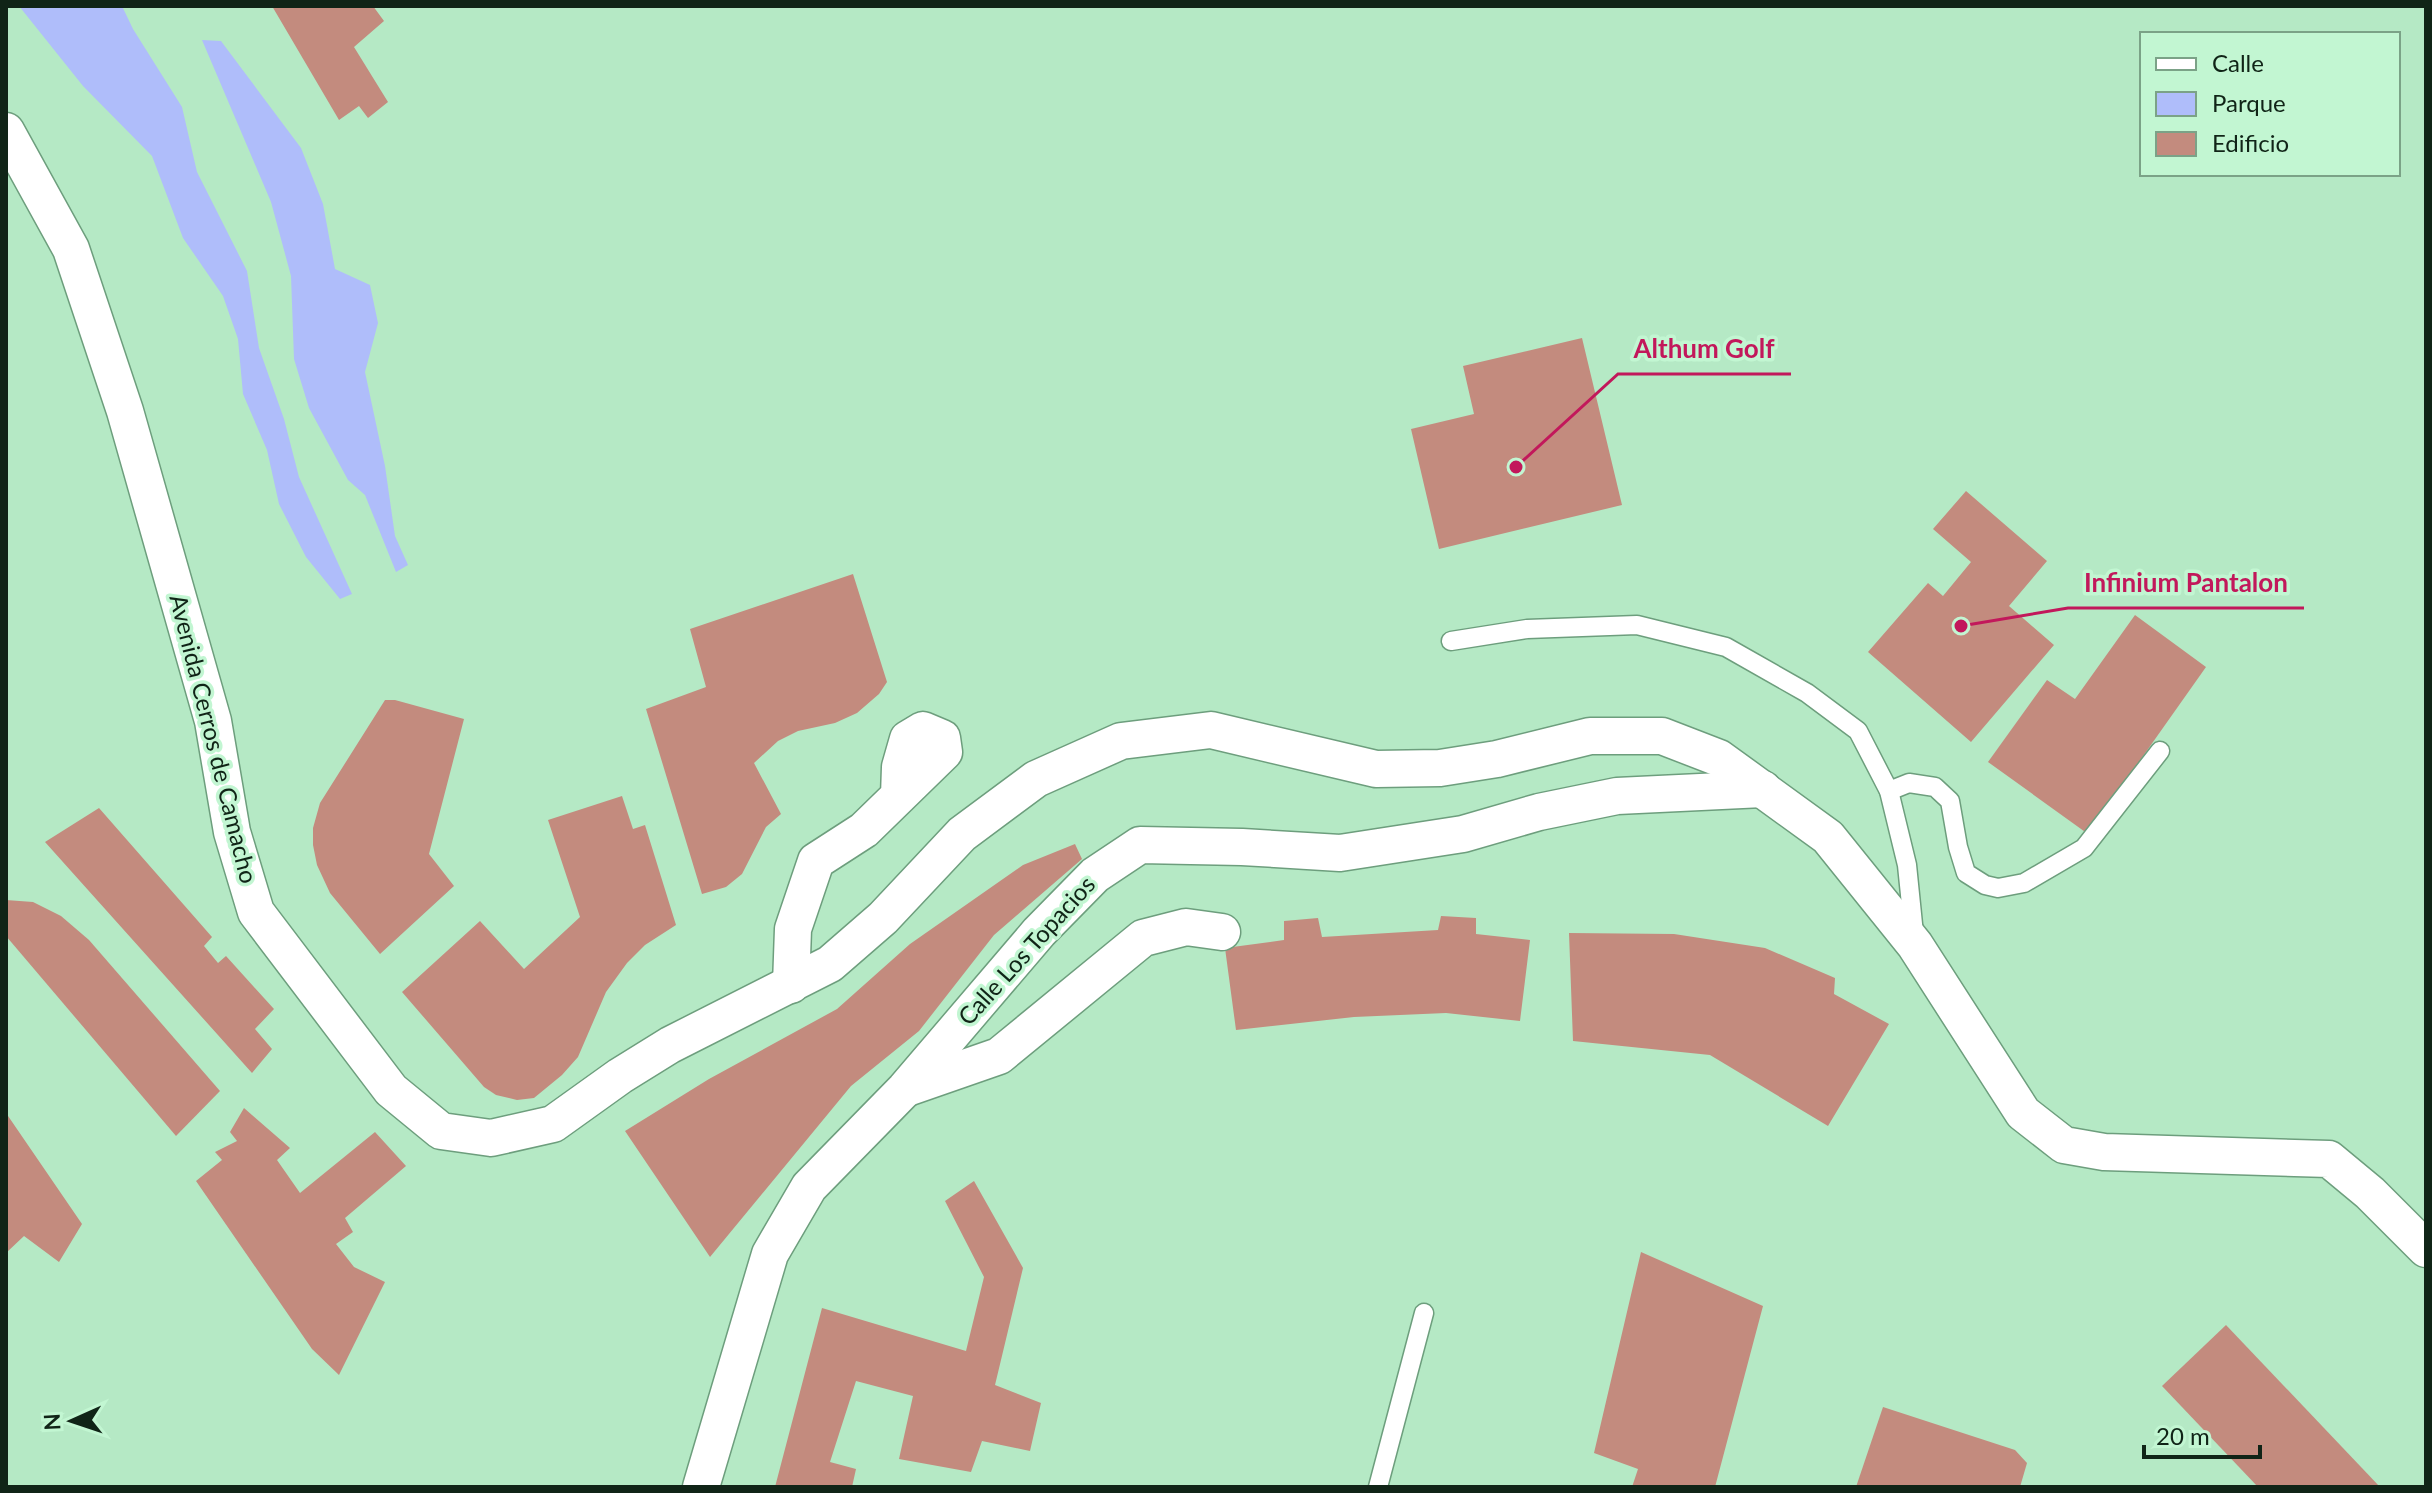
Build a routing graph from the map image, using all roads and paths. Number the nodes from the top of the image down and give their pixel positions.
1 (6, 131) edge
2 (1451, 641) dead end
3 (2160, 751) dead end
4 (1763, 789) junction
5 (1889, 791) junction
6 (899, 796) dead end
7 (1222, 932) dead end
8 (1915, 945) junction
9 (791, 985) junction
10 (905, 1089) junction
11 (2426, 1249) edge
12 (1424, 1313) dead end
13 (701, 1487) edge
14 (1378, 1487) edge

1 - 9 street, Avenida Cerros de Camacho
2 - 5 lane
3 - 5 lane
4 - 8 street, Avenida Cerros de Camacho
4 - 9 street, Avenida Cerros de Camacho
4 - 10 street, Calle Los Topacios
5 - 8 lane
6 - 9 street
7 - 10 street
8 - 11 street, Avenida Cerros de Camacho
10 - 13 street, Calle Los Topacios
12 - 14 lane

